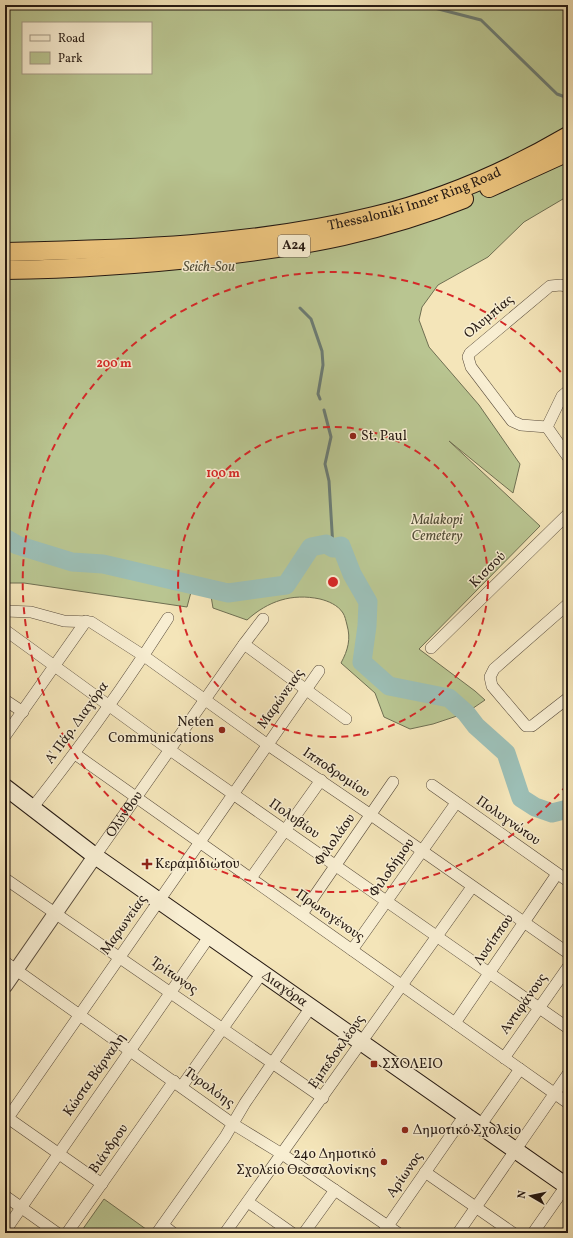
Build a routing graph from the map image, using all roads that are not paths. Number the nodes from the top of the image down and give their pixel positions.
1 (568, 136) edge
2 (568, 152) edge
3 (5, 252) edge
4 (5, 270) edge
5 (568, 287) edge
6 (568, 391) edge
7 (547, 427) junction
8 (568, 457) edge
9 (568, 514) edge
10 (568, 604) edge
11 (5, 612) edge
12 (168, 618) dead end
13 (263, 619) dead end
14 (86, 621) junction
15 (5, 630) edge
16 (244, 644) junction
17 (431, 648) dead end
18 (144, 656) junction
19 (55, 666) junction
20 (319, 671) dead end
21 (306, 690) junction
22 (568, 698) edge
23 (205, 699) junction
24 (5, 700) edge
25 (108, 706) junction
26 (23, 712) junction
27 (346, 719) dead end
28 (5, 736) edge
29 (268, 745) junction
30 (170, 750) junction
31 (75, 754) junction
32 (321, 780) junction
33 (393, 782) dead end
34 (432, 785) dead end
35 (5, 787) edge
36 (233, 794) junction
37 (136, 797) junction
38 (456, 802) junction
39 (32, 807) junction
40 (371, 815) junction
41 (285, 831) junction
42 (200, 842) junction
43 (422, 851) junction
44 (95, 856) junction
45 (335, 866) junction
46 (558, 874) junction
47 (251, 878) junction
48 (7, 880) dead end
49 (568, 881) edge
50 (472, 887) junction
51 (159, 901) junction
52 (386, 902) junction
53 (56, 913) junction
54 (302, 914) junction
55 (524, 924) junction
56 (210, 936) junction
57 (437, 937) junction
58 (352, 950) junction
59 (568, 953) edge
60 (120, 957) junction
61 (10, 966) edge
62 (568, 967) edge
63 (262, 973) junction
64 (489, 973) junction
65 (5, 986) edge
66 (402, 986) junction
67 (171, 992) junction
68 (311, 1007) junction
69 (539, 1008) junction
70 (80, 1015) junction
71 (454, 1023) junction
72 (222, 1028) junction
73 (568, 1028) edge
74 (362, 1043) junction
75 (131, 1050) junction
76 (504, 1058) junction
77 (271, 1063) junction
78 (520, 1069) junction
79 (568, 1074) edge
80 (178, 1084) junction
81 (555, 1094) junction
82 (323, 1098) junction
83 (568, 1103) edge
84 (465, 1115) junction
85 (6, 1119) edge
86 (233, 1124) junction
87 (480, 1126) junction
88 (516, 1151) junction
89 (58, 1154) junction
90 (282, 1154) junction
91 (425, 1172) junction
92 (102, 1184) junction
93 (567, 1185) edge
94 (335, 1190) junction
95 (5, 1196) edge
96 (248, 1202) junction
97 (476, 1207) junction
98 (21, 1208) junction
99 (160, 1229) edge
100 (385, 1230) edge
101 (5, 1231) edge
102 (57, 1233) edge
103 (67, 1233) edge
104 (174, 1233) edge
105 (225, 1233) edge
106 (292, 1233) edge
107 (304, 1233) edge
108 (398, 1233) edge
109 (458, 1233) edge
110 (513, 1233) edge
111 (533, 1233) edge

1 - 3 highway, Thessaloniki Inner Ring Road / Α24
2 - 4 highway, Thessaloniki Inner Ring Road / Α24
5 - 7 street, Ολυμπίας
6 - 7 street
7 - 8 street
9 - 17 street, Κισσού
10 - 22 street
11 - 14 street
12 - 18 street, Α' Πάρ. Διαγόρα
13 - 16 street
14 - 18 street, Ιπποδρομίου
14 - 19 street
15 - 19 street, Πολυβίου
16 - 21 street
16 - 23 street, Ολύνθου
18 - 23 street, Ιπποδρομίου
18 - 25 street, Α' Πάρ. Διαγόρα
19 - 25 street, Πολυβίου
19 - 26 street
20 - 21 street, Μαρώνειας
21 - 27 street
21 - 29 street, Μαρώνειας
23 - 29 street, Ιπποδρομίου
23 - 30 street, Ολύνθου
24 - 26 street
25 - 30 street, Πολυβίου
25 - 31 street, Α' Πάρ. Διαγόρα
26 - 28 street
29 - 32 street, Ιπποδρομίου
29 - 36 street, Μαρωνείας
30 - 36 street, Πολυβίου
30 - 37 street, Ολύνθου
31 - 37 street, Πρωτογένους
31 - 39 street, Α' Πάρ. Διαγόρα
32 - 40 street, Ιπποδρομίου
32 - 41 street
33 - 40 street, Φιλολάου
34 - 38 street, Πολυγνώτου
35 - 39 main road, Διαγόρα
36 - 41 street, Πολυβίου
36 - 42 street, Μαρωνείας
37 - 42 street, Πρωτογένους
37 - 44 street, Ολύνθου
38 - 43 street, Φιλοδήμου
38 - 46 street, Πολυγνώτου
39 - 44 main road, Διαγόρα
40 - 43 street, Ιπποδρομίου
40 - 45 street, Φιλολάου
41 - 45 street, Πολυβίου
41 - 47 street
42 - 47 street, Πρωτογένους
42 - 51 street, Μαρωνείας
43 - 50 street, Ιπποδρομίου
43 - 52 street, Φιλοδήμου
44 - 51 main road, Διαγόρα
44 - 53 street, Ολύνθου
45 - 52 street, Πολυβίου
45 - 54 street, Φιλολάου
46 - 49 street, Πολυγνώτου
46 - 55 street, Λυσίππου
47 - 54 street, Πρωτογένους
48 - 53 street, Τρίτωνος
50 - 55 street, Ιπποδρομίου
50 - 57 street, Εμπεδοκλέους
51 - 56 main road, Διαγόρα
51 - 60 street, Μαρωνείας
52 - 57 street, Πολυβίου
52 - 58 street, Φιλοδήμου
53 - 60 street, Τρίτωνος
53 - 61 street, Ολύνθου
54 - 58 street, Πρωτογένους
55 - 59 street, Ιπποδρομίου
55 - 64 street, Λυσίππου
56 - 63 main road, Διαγόρα
56 - 67 street, Κώστα Βάρναλη
57 - 64 street, Πολυβίου
57 - 66 street, Εμπεδοκλέους
58 - 66 street, Πρωτογένους
60 - 67 street, Τρίτωνος
60 - 70 street, Μαρωνείας
61 - 65 street, Ολύνθου
61 - 70 street, Τυρολόης
62 - 69 street, Αντιφάνους
63 - 68 main road, Διαγόρα
63 - 72 street, Βιάνδρου
64 - 69 street, Πολυβίου
64 - 71 street, Λυσίππου
66 - 71 street, Πρωτογένους
66 - 74 street, Εμπεδοκλέους
67 - 72 street, Τρίτωνος
67 - 75 street, Κώστα Βάρναλη
68 - 74 main road, Διαγόρα
68 - 77 street
69 - 73 street, Πολυβίου
69 - 76 street, Αντιφάνους
70 - 75 street, Τυρολόης
70 - 85 street, Μαρωνείας
71 - 76 street, Πρωτογένους
72 - 77 street, Τρίτωνος
72 - 80 street, Βιάνδρου
74 - 82 street, Εμπεδοκλέους
74 - 84 main road, Διαγόρα
75 - 80 street, Τυρολόης
75 - 89 street, Κώστα Βάρναλη
76 - 78 street, Πρωτογένους
77 - 82 street, Τρίτωνος
77 - 86 street
78 - 81 street, Πρωτογένους
78 - 87 street
79 - 81 street
80 - 86 street, Τυρολόης
80 - 92 street, Βιάνδρου
81 - 83 street, Πρωτογένους
81 - 88 street
82 - 90 street, Εμπεδοκλέους
84 - 87 main road, Διαγόρα
84 - 91 street, Αρίωνος
85 - 89 street
86 - 90 street, Τυρολόης
86 - 99 street
87 - 88 main road, Διαγόρα
88 - 93 main road, Διαγόρα
88 - 97 street
89 - 92 street
89 - 98 street, Κώστα Βάρναλη
90 - 94 street, Τυρολόης
90 - 96 street, Εμπεδοκλέους
91 - 97 street
91 - 100 street, Αρίωνος
92 - 103 street, Βιάνδρου
93 - 111 street
94 - 100 street, Τυρολόης
94 - 107 street
95 - 98 street
96 - 105 street, Εμπεδοκλέους
96 - 106 street
97 - 109 street
97 - 110 street
98 - 101 street, Κώστα Βάρναλη
98 - 102 street
99 - 104 street
100 - 108 street, Τυρολόης

